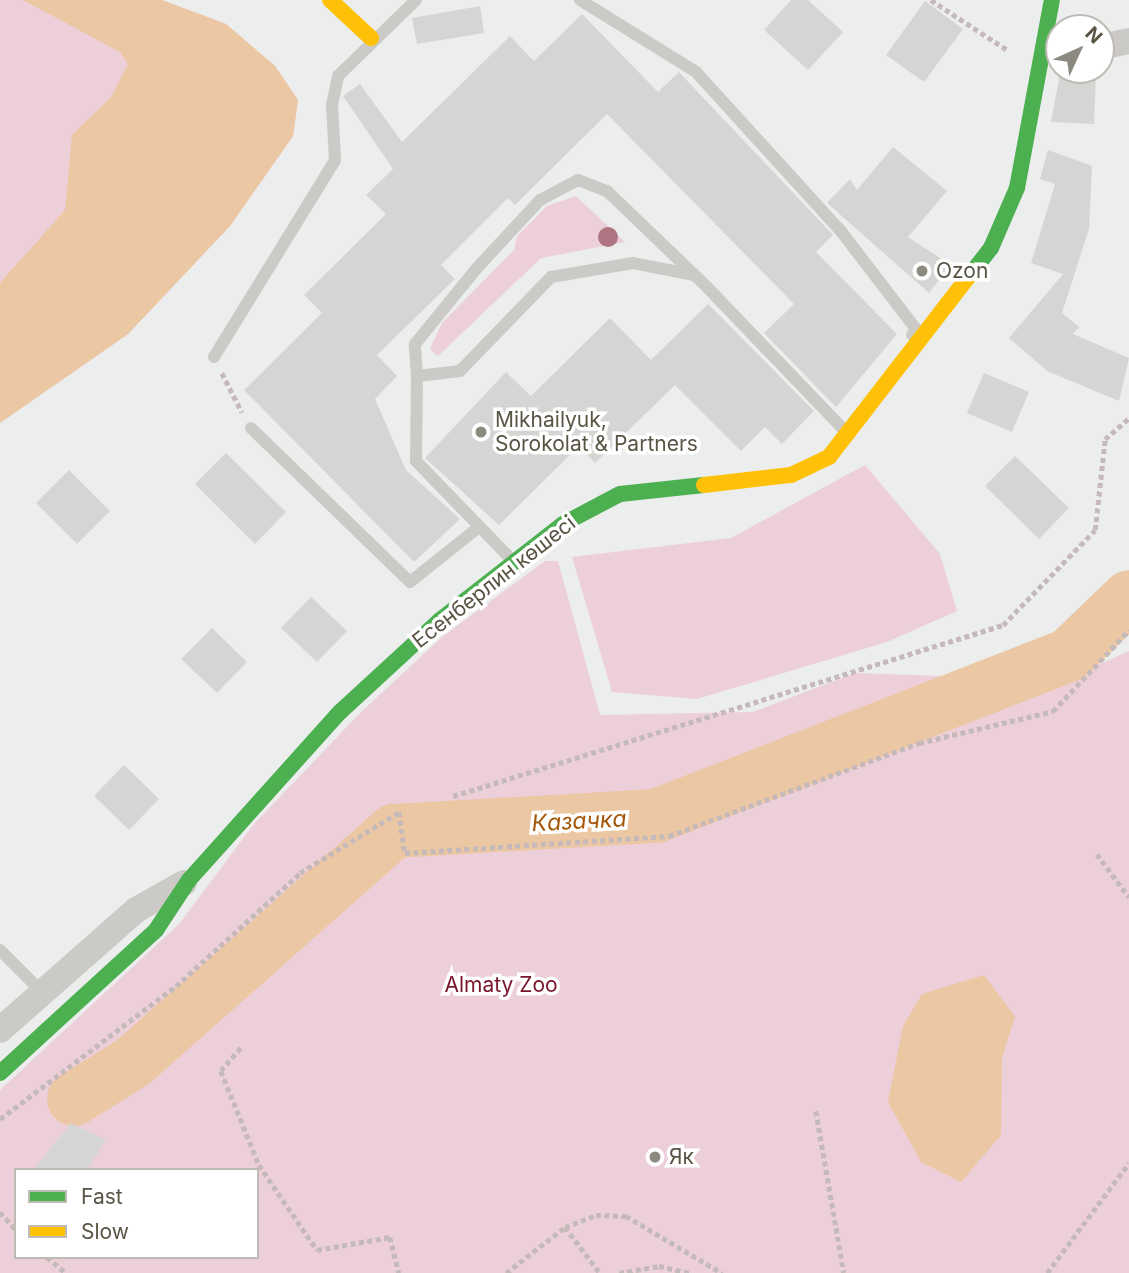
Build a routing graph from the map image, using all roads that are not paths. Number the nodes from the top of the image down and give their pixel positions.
1 (330, 0) edge
2 (416, 0) edge
3 (580, 0) edge
4 (371, 38) junction
5 (1045, 71) edge
6 (694, 275) junction
7 (214, 357) road end
8 (417, 376) junction
9 (251, 428) road end
10 (843, 429) junction
11 (479, 527) junction
12 (514, 562) junction
13 (189, 880) junction
14 (3, 958) edge
15 (42, 992) junction
16 (0, 1030) edge
17 (0, 1073) edge

1 - 4 street
2 - 4 lane
3 - 10 lane
4 - 7 lane
5 - 10 street, Есенберлин көшесі
6 - 8 lane
6 - 8 lane
6 - 10 lane
8 - 11 lane
9 - 11 lane
10 - 12 street, Есенберлин көшесі
11 - 12 lane
12 - 13 street, Есенберлин көшесі
13 - 15 street, Есенберлин көшесі
13 - 17 street, Есенберлин көшесі
14 - 15 lane
15 - 16 street, Есенберлин көшесі

